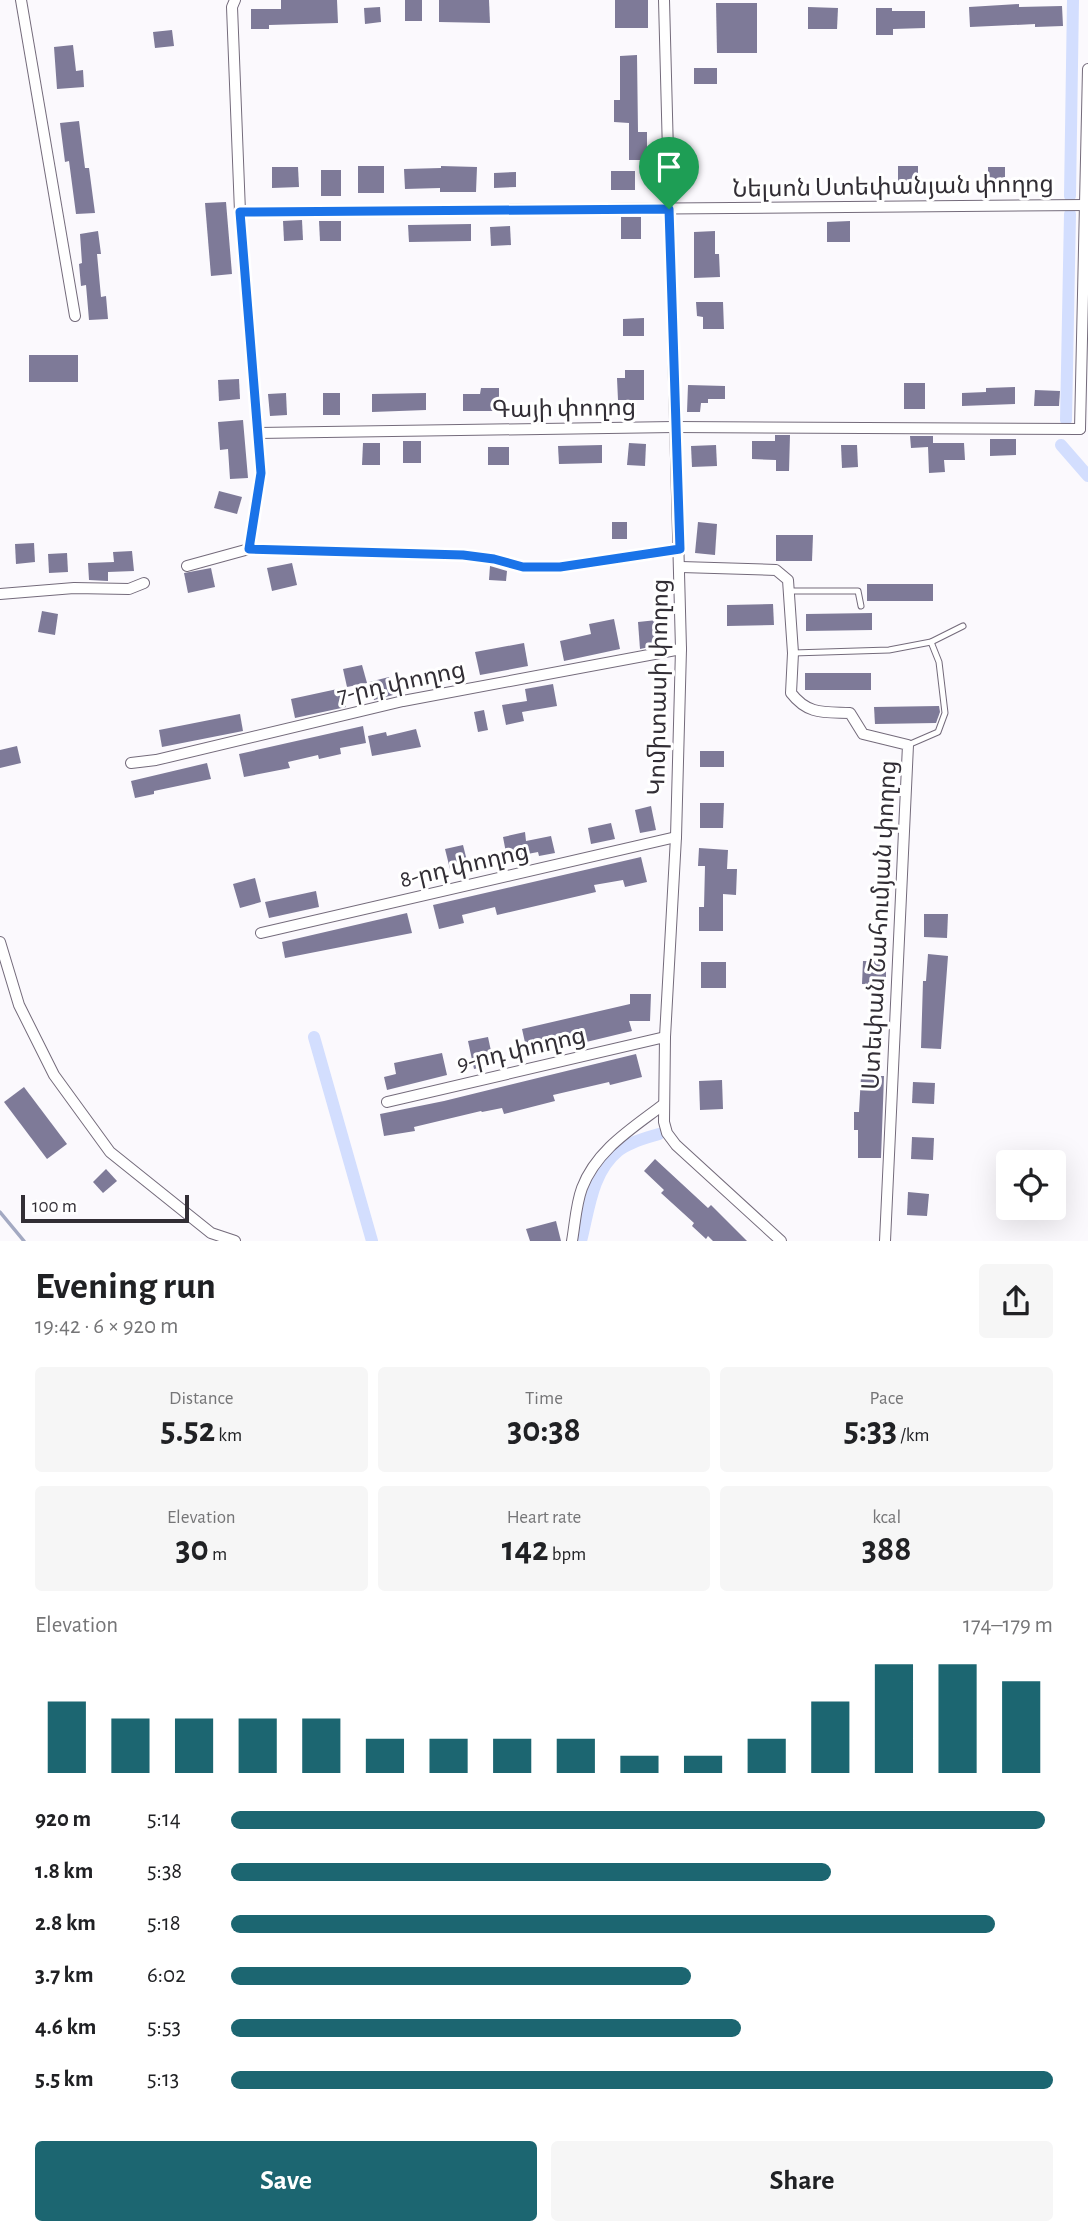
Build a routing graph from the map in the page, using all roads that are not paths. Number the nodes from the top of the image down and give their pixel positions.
1 (21, 0) edge
2 (235, 0) edge
3 (664, 0) edge
4 (1088, 69) edge
5 (1086, 205) junction
6 (669, 209) junction
7 (240, 212) junction
8 (75, 316) dead end
9 (674, 427) junction
10 (1080, 429) junction
11 (258, 433) junction
12 (1088, 440) edge
13 (249, 549) junction
14 (680, 549) junction
15 (187, 566) dead end
16 (681, 567) junction
17 (144, 583) dead end
18 (790, 591) junction
19 (0, 594) edge
20 (861, 606) dead end
21 (963, 626) dead end
22 (932, 642) junction
23 (681, 649) junction
24 (793, 653) junction
25 (908, 746) junction
26 (131, 763) dead end
27 (676, 837) junction
28 (261, 933) dead end
29 (0, 942) edge
30 (665, 1037) junction
31 (387, 1102) dead end
32 (664, 1104) junction
33 (235, 1241) edge
34 (572, 1241) edge
35 (781, 1241) edge
36 (885, 1241) edge

1 - 8 street
2 - 7 street
3 - 6 street, Կոմիտասի փողոց
4 - 5 street
5 - 6 street, Նելսոն Ստեփանյան փողոց
5 - 10 street
6 - 7 street, Նելսոն Ստեփանյան փողոց
6 - 9 street, Կոմիտասի փողոց
7 - 11 street
9 - 10 street, Գայի փողոց
9 - 11 street, Գայի փողոց
9 - 14 street, Կոմիտասի փողոց
10 - 12 street
11 - 13 street
13 - 14 street
13 - 15 street
14 - 16 street, Կոմիտասի փողոց
16 - 18 street
16 - 23 street, Կոմիտասի փողոց
17 - 19 street
18 - 20 lane
18 - 24 street
21 - 22 lane
22 - 24 lane
22 - 25 lane
23 - 26 street, 7-րդ փողոց
23 - 27 street, Կոմիտասի փողոց
24 - 25 street, Ստեփան Շահումյան փողոց
25 - 36 street, Ստեփան Շահումյան փողոց
27 - 28 street, 8-րդ փողոց
27 - 30 street, Կոմիտասի փողոց
29 - 33 street
30 - 31 street, 9-րդ փողոց
30 - 32 street, Կոմիտասի փողոց
32 - 34 street
32 - 35 street, Կոմիտասի փողոց

